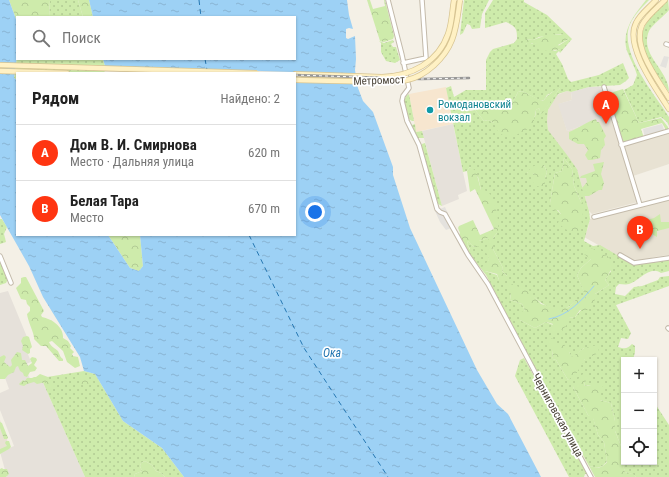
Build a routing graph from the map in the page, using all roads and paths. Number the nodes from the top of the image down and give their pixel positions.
1 (388, 0) edge
2 (422, 0) edge
3 (454, 0) edge
4 (460, 0) edge
5 (656, 0) edge
6 (665, 0) edge
7 (403, 63) junction
8 (0, 65) edge
9 (0, 71) edge
10 (34, 72) edge
11 (225, 72) edge
12 (296, 74) edge
13 (296, 80) edge
14 (604, 87) dead end
15 (669, 98) edge
16 (669, 109) edge
17 (669, 131) edge
18 (621, 145) junction
19 (669, 198) edge
20 (640, 205) junction
21 (594, 217) dead end
22 (620, 255) dead end
23 (0, 256) edge
24 (669, 258) edge
25 (11, 283) dead end
26 (591, 477) edge

1 - 7 street
2 - 7 street
3 - 12 main road, Метромост, bridge
4 - 13 main road, Метромост, bridge
5 - 16 main road
6 - 15 main road
7 - 26 street, Черниговская улица
8 - 11 main road, bridge
9 - 10 main road
14 - 18 street
17 - 18 street
18 - 20 street
19 - 20 street
20 - 21 street
22 - 24 street
23 - 25 street

